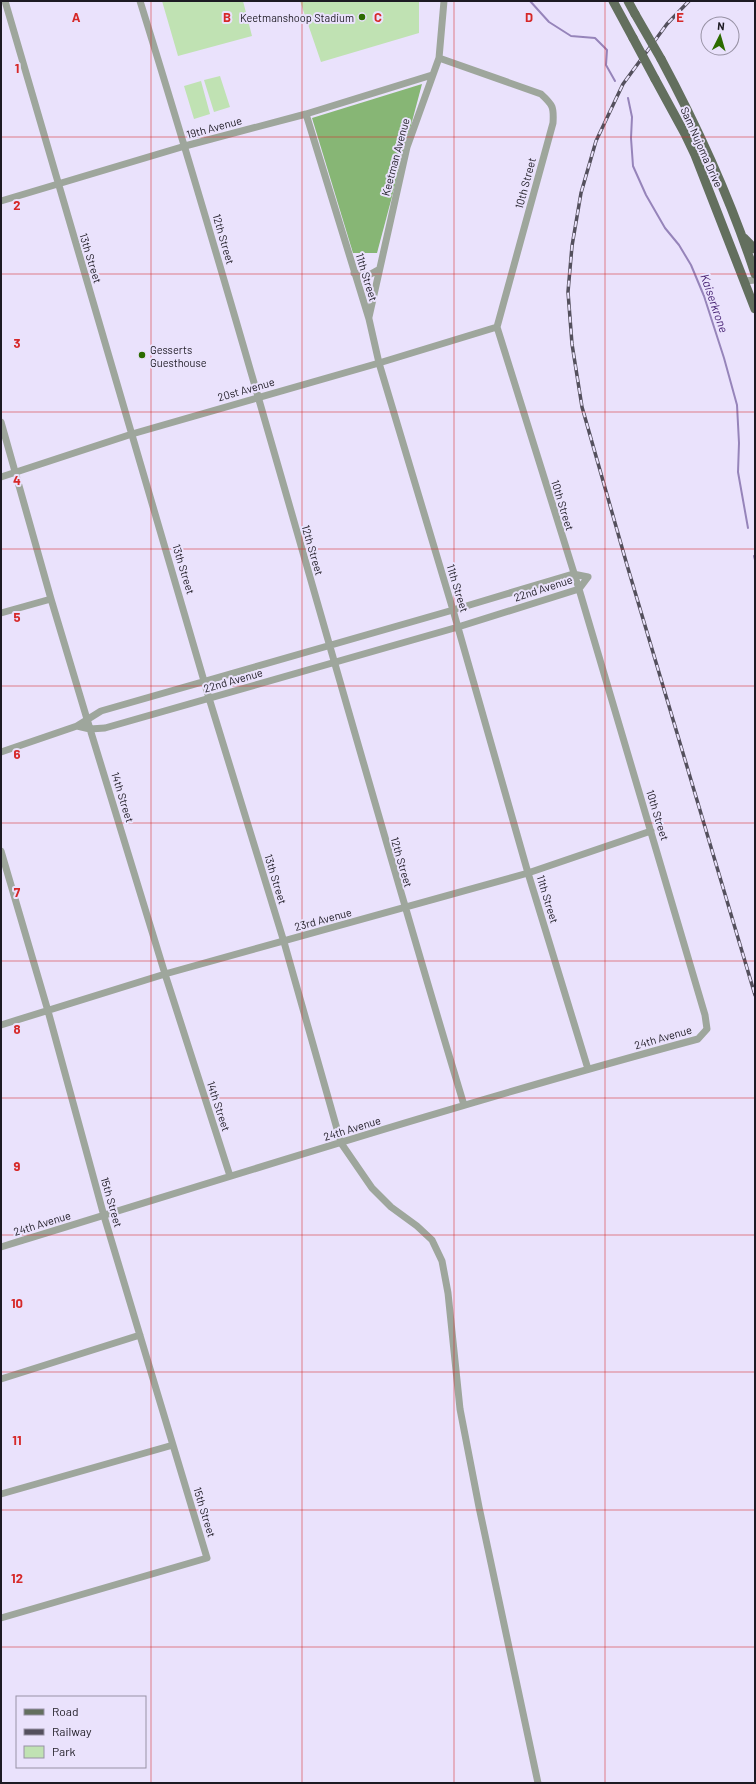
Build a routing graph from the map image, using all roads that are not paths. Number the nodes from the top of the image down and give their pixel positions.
1 (5, 1) edge
2 (140, 1) edge
3 (444, 1) edge
4 (613, 1) edge
5 (628, 1) edge
6 (439, 58) junction
7 (432, 75) junction
8 (306, 114) junction
9 (185, 146) junction
10 (58, 184) junction
11 (1, 201) edge
12 (740, 233) junction
13 (755, 249) edge
14 (378, 270) junction
15 (741, 271) junction
16 (755, 271) edge
17 (354, 273) junction
18 (755, 280) edge
19 (745, 281) junction
20 (755, 309) edge
21 (369, 319) junction
22 (497, 327) junction
23 (379, 363) junction
24 (258, 397) junction
25 (1, 422) edge
26 (132, 434) junction
27 (16, 472) junction
28 (1, 477) edge
29 (573, 574) junction
30 (579, 589) junction
31 (51, 599) junction
32 (453, 610) junction
33 (1, 614) edge
34 (458, 627) junction
35 (329, 646) junction
36 (334, 663) junction
37 (206, 681) junction
38 (209, 698) junction
39 (87, 719) junction
40 (77, 726) junction
41 (90, 729) junction
42 (1, 752) edge
43 (651, 831) junction
44 (1, 851) edge
45 (528, 873) junction
46 (404, 908) junction
47 (284, 942) junction
48 (165, 974) junction
49 (48, 1011) junction
50 (1, 1025) edge
51 (707, 1029) joint
52 (588, 1069) junction
53 (464, 1106) junction
54 (341, 1143) junction
55 (230, 1176) junction
56 (104, 1216) junction
57 (1, 1247) edge
58 (140, 1335) junction
59 (1, 1379) edge
60 (173, 1445) junction
61 (1, 1494) edge
62 (1, 1618) edge
63 (538, 1783) edge

1 - 10 street, 13th Street
2 - 9 street, 12th Street
3 - 6 street, Keetman Avenue
4 - 15 main road, Sam Nujoma Drive, bridge
5 - 12 main road, Sam Nujoma Drive, bridge
6 - 7 street, Keetman Avenue
6 - 22 street, 10th Street
7 - 8 street, 19th Avenue
7 - 14 street, Keetman Avenue
8 - 9 street, 19th Avenue
8 - 17 street, 11th Street
9 - 10 street, 19th Avenue
9 - 24 street, 12th Street
10 - 11 street, 19th Avenue
10 - 26 street, 13th Street
12 - 13 main road
12 - 16 main road, Sam Nujoma Drive
14 - 17 street
14 - 21 street, Keetman Avenue
15 - 16 street
15 - 19 main road, Sam Nujoma Drive
17 - 21 street, 11th Street
18 - 19 street
19 - 20 main road, Sam Nujoma Drive
21 - 23 street, 11th Street
22 - 23 street, 20st Avenue
22 - 29 street, 10th Street
23 - 24 street, 20st Avenue
23 - 32 street, 11th Street
24 - 26 street, 20st Avenue
24 - 35 street, 12th Street
25 - 27 street, 14th Street
26 - 27 street, 20st Avenue
26 - 37 street, 13th Street
27 - 28 street, 20st Avenue
27 - 31 street, 14th Street
29 - 30 street, 10th Street
29 - 30 street, 22nd Avenue
29 - 32 street, 22nd Avenue
30 - 34 street, 22nd Avenue
30 - 43 street, 10th Street
31 - 33 street
31 - 39 street, 14th Street
32 - 34 street, 11th Street
32 - 35 street, 22nd Avenue
34 - 36 street, 22nd Avenue
34 - 45 street, 11th Street
35 - 36 street, 12th Street
35 - 37 street, 22nd Avenue
36 - 38 street, 22nd Avenue
36 - 46 street, 12th Street
37 - 38 street, 13th Street
37 - 39 street, 22nd Avenue
38 - 41 street, 22nd Avenue
38 - 47 street, 13th Street
39 - 40 street, 22nd Avenue
39 - 41 street, 14th Street
40 - 41 street, 22nd Avenue
40 - 42 street, 22nd Avenue
41 - 48 street, 14th Street
43 - 45 street, 23rd Avenue
43 - 51 street, 10th Street
44 - 49 street, 15th Street
45 - 46 street, 23rd Avenue
45 - 52 street, 11th Street
46 - 47 street, 23rd Avenue
46 - 53 street, 12th Street
47 - 48 street, 23rd Avenue
47 - 54 street, 13th Street
48 - 49 street, 23rd Avenue
48 - 55 street, 14th Street
49 - 50 street, 23rd Avenue
49 - 56 street, 15th Street
51 - 52 street, 24th Avenue
52 - 53 street, 24th Avenue
53 - 54 street, 24th Avenue
54 - 55 street, 24th Avenue
54 - 63 street, 13th Street
55 - 56 street, 24th Avenue
56 - 57 street, 24th Avenue
56 - 58 street, 15th Street
58 - 59 street
58 - 60 street, 15th Street
60 - 61 street
60 - 62 street, 15th Street

